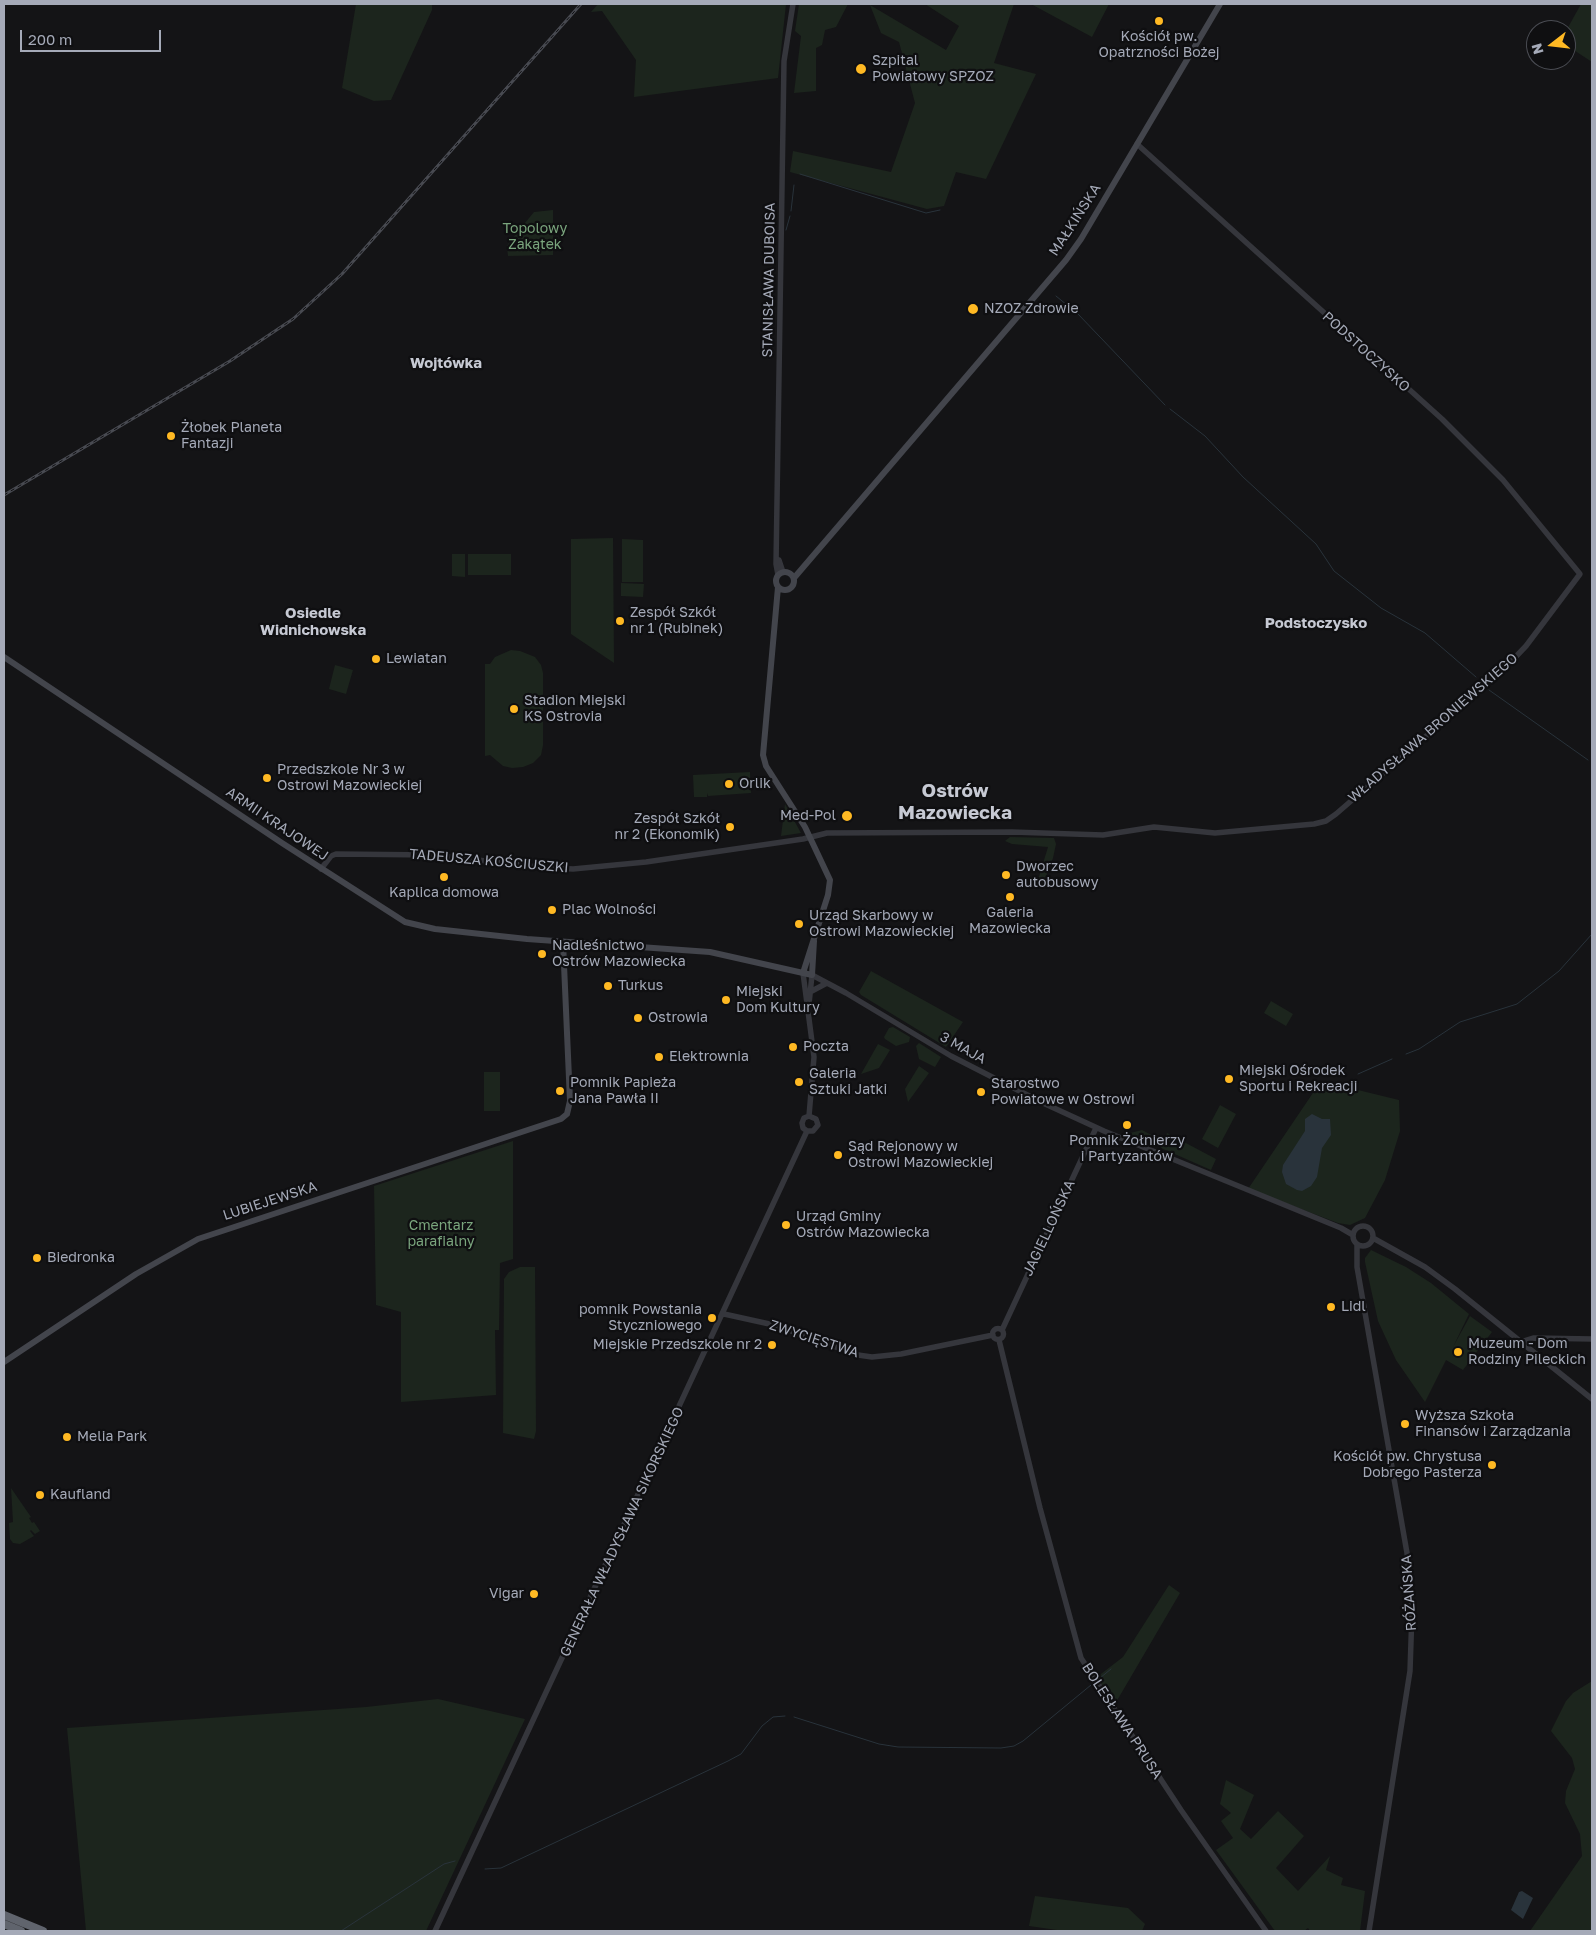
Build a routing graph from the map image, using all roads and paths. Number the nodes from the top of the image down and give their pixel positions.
1 (793, 4) edge
2 (1220, 4) edge
3 (1137, 144) junction
4 (786, 574) junction
5 (1580, 574) joint
6 (781, 588) junction
7 (4, 657) edge
8 (989, 832) joint
9 (811, 837) junction
10 (321, 869) junction
11 (814, 941) junction
12 (563, 942) junction
13 (803, 973) junction
14 (812, 975) junction
15 (827, 983) junction
16 (810, 992) junction
17 (809, 1004) junction
18 (809, 1116) junction
19 (1096, 1128) junction
20 (807, 1131) junction
21 (1354, 1232) junction
22 (1372, 1240) junction
23 (1359, 1245) junction
24 (724, 1314) junction
25 (1002, 1330) junction
26 (992, 1335) junction
27 (1592, 1339) edge
28 (999, 1340) junction
29 (1521, 1342) junction
30 (4, 1362) edge
31 (1592, 1399) edge
32 (4, 1915) edge
33 (4, 1924) edge
34 (22, 1931) edge
35 (43, 1931) edge
36 (435, 1931) edge
37 (1266, 1931) edge
38 (1369, 1931) edge

1 - 4 street, STANISŁAWA DUBOISA
2 - 3 main road, MAŁKIŃSKA
3 - 4 main road, MAŁKIŃSKA
3 - 5 street, PODSTOCZYSKO
4 - 6 main road
4 - 6 main road, MAŁKIŃSKA
5 - 8 street, WŁADYSŁAWA BRONIEWSKIEGO
6 - 9 main road
7 - 10 main road, ARMII KRAJOWEJ
8 - 9 street, TADEUSZA KOŚCIUSZKI
9 - 10 street, TADEUSZA KOŚCIUSZKI
9 - 11 main road
10 - 12 main road, ARMII KRAJOWEJ
11 - 13 main road
11 - 14 main road
12 - 13 main road, 3 MAJA
12 - 30 main road, LUBIEJEWSKA
13 - 14 main road, 3 MAJA
13 - 17 street
14 - 15 street, 3 MAJA
14 - 16 street
15 - 16 street
15 - 19 street, 3 MAJA
16 - 17 street
17 - 18 street
18 - 20 street
18 - 20 street
19 - 21 street, 3 MAJA
19 - 25 street, JAGIELLOŃSKA
20 - 24 street, GENERAŁA WŁADYSŁAWA SIKORSKIEGO
21 - 22 street
21 - 23 street
22 - 23 street
22 - 29 street
23 - 38 street, RÓŻAŃSKA
24 - 26 street, ZWYCIĘSTWA
24 - 36 street, GENERAŁA WŁADYSŁAWA SIKORSKIEGO
25 - 26 street, ZWYCIĘSTWA
25 - 28 street, JAGIELLOŃSKA
26 - 28 street
27 - 29 street
28 - 37 street, BOLESŁAWA PRUSA
29 - 31 street
32 - 35 highway
33 - 34 highway

